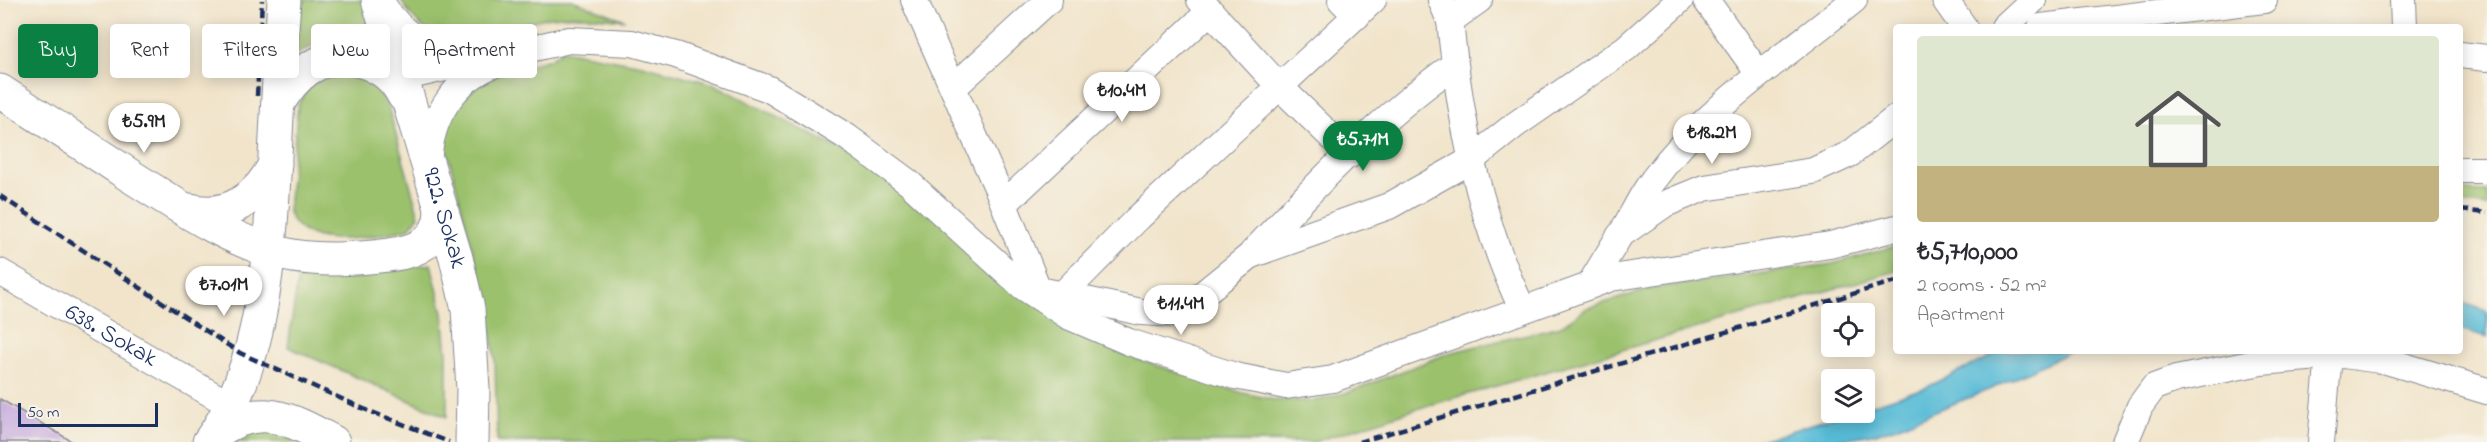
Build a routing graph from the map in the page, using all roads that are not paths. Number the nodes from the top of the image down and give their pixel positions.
1 (284, 0) edge
2 (379, 0) edge
3 (914, 0) edge
4 (1049, 0) edge
5 (1479, 0) edge
6 (1680, 0) edge
7 (1706, 0) edge
8 (1854, 0) edge
9 (1945, 0) edge
10 (2033, 0) edge
11 (2258, 0) edge
12 (2403, 0) edge
13 (1205, 5) edge
14 (1357, 5) edge
15 (1445, 11) edge
16 (1962, 24) edge
17 (2007, 24) edge
18 (2066, 24) edge
19 (2404, 24) edge
20 (402, 27) edge
21 (542, 45) junction
22 (537, 46) edge
23 (2463, 55) edge
24 (2487, 58) edge
25 (1454, 64) junction
26 (1759, 74) junction
27 (412, 78) edge
28 (396, 83) junction
29 (1279, 86) junction
30 (953, 88) junction
31 (0, 91) edge
32 (278, 104) junction
33 (1893, 120) edge
34 (1350, 155) junction
35 (1471, 160) junction
36 (275, 164) junction
37 (428, 166) junction
38 (2463, 170) edge
39 (2487, 170) edge
40 (1004, 204) junction
41 (180, 208) junction
42 (441, 211) junction
43 (1893, 229) edge
44 (1620, 235) junction
45 (270, 250) junction
46 (1251, 255) junction
47 (0, 273) edge
48 (1589, 286) junction
49 (1041, 290) junction
50 (1521, 309) junction
51 (2328, 355) junction
52 (2487, 391) edge
53 (220, 399) junction
54 (206, 439) edge
55 (333, 442) edge
56 (472, 442) edge
57 (2125, 442) edge
58 (2321, 442) edge

1 - 32 main road
2 - 20 street
2 - 28 main road, 922. Sokak
3 - 30 street
4 - 30 street
5 - 15 street
6 - 35 street
7 - 26 street
8 - 26 street
9 - 16 street
10 - 17 street
11 - 18 street
12 - 19 street
13 - 29 street
13 - 40 street
14 - 29 street
15 - 25 street
21 - 22 street
21 - 37 street
21 - 49 street
23 - 24 street
25 - 34 street
25 - 35 street
26 - 44 street
27 - 28 street
28 - 32 main road
28 - 37 main road, 922. Sokak
29 - 34 street
29 - 49 street
30 - 40 street
31 - 41 main road
32 - 36 main road
33 - 44 street
34 - 46 street
35 - 46 street
35 - 50 street
36 - 41 main road
36 - 45 main road
37 - 42 main road, 922. Sokak
38 - 39 street
40 - 49 street
41 - 45 main road
42 - 45 main road
42 - 56 main road, 922. Sokak
43 - 48 street
44 - 48 street
45 - 53 main road
45 - 54 main road
46 - 49 street
47 - 53 street, 638. Sokak
48 - 50 street
49 - 50 street
51 - 52 street
51 - 57 street
51 - 58 street
53 - 54 main road
54 - 55 main road

